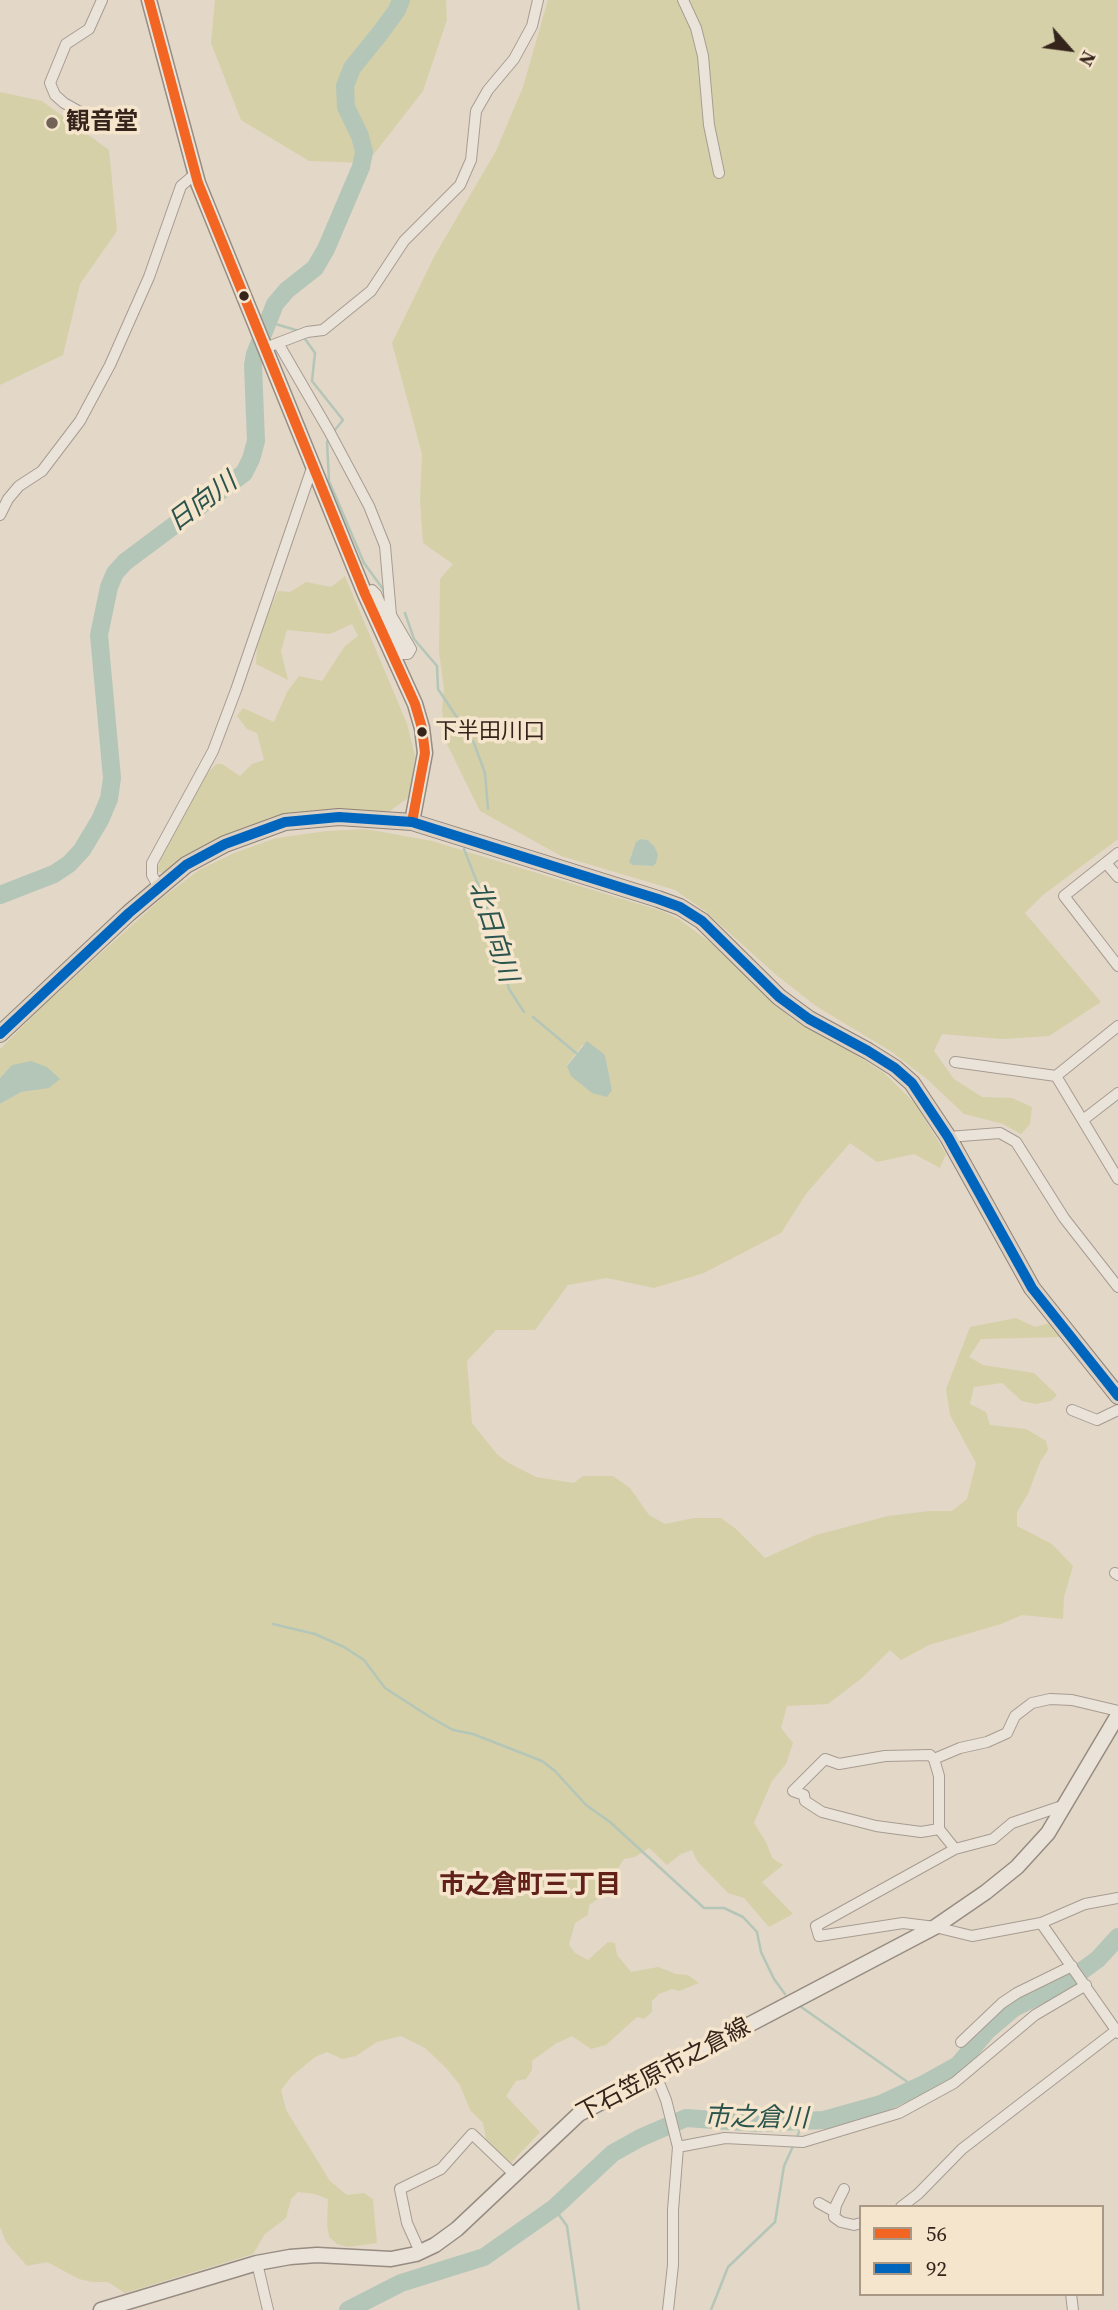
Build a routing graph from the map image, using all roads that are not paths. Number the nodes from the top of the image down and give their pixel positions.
1 (102, 0) edge
2 (149, 0) edge
3 (538, 0) edge
4 (683, 0) edge
5 (124, 127) dead end
6 (719, 173) dead end
7 (195, 174) junction
8 (272, 345) junction
9 (312, 468) junction
10 (0, 515) edge
11 (365, 594) junction
12 (412, 822) junction
13 (1118, 853) edge
14 (1106, 863) junction
15 (1118, 877) edge
16 (158, 887) junction
17 (1118, 966) edge
18 (1118, 1026) edge
19 (0, 1034) edge
20 (955, 1062) dead end
21 (1056, 1076) junction
22 (1118, 1093) edge
23 (1083, 1120) junction
24 (948, 1137) junction
25 (1114, 1163) edge
26 (1118, 1179) edge
27 (1118, 1287) edge
28 (1118, 1396) edge
29 (1072, 1410) dead end
30 (1118, 1410) edge
31 (1118, 1713) edge
32 (1112, 1739) edge
33 (934, 1759) junction
34 (1062, 1807) junction
35 (939, 1829) junction
36 (955, 1849) junction
37 (1118, 1898) edge
38 (1041, 1923) junction
39 (935, 1927) junction
40 (1072, 1966) junction
41 (1086, 1985) junction
42 (1117, 2031) edge
43 (961, 2042) dead end
44 (656, 2075) junction
45 (678, 2147) junction
46 (514, 2174) junction
47 (844, 2189) dead end
48 (819, 2203) dead end
49 (904, 2205) edge
50 (835, 2212) junction
51 (859, 2224) edge
52 (420, 2252) junction
53 (257, 2263) junction
54 (102, 2310) edge
55 (268, 2310) edge
56 (668, 2310) edge

1 - 5 street
2 - 7 main road
3 - 8 street
4 - 6 street
7 - 8 main road
7 - 10 street
8 - 9 main road
8 - 11 street
9 - 11 main road
9 - 16 street
11 - 12 main road
12 - 16 highway
12 - 24 highway
13 - 14 street
14 - 15 street
14 - 17 street
16 - 19 highway
18 - 21 street
20 - 21 street
21 - 23 street
22 - 23 street
23 - 25 street
24 - 27 street
24 - 28 highway
25 - 26 street
29 - 30 street
31 - 32 main road, 下石笠原市之倉線
31 - 33 street
32 - 34 main road, 下石笠原市之倉線
33 - 35 street
33 - 35 street
34 - 36 street
34 - 39 main road, 下石笠原市之倉線
35 - 36 street
36 - 39 street
37 - 38 street
38 - 39 street
38 - 40 street
39 - 44 main road, 下石笠原市之倉線
40 - 41 street
40 - 43 street
41 - 42 street
41 - 45 street
42 - 49 street
44 - 45 street
44 - 46 main road, 下石笠原市之倉線
45 - 56 street
46 - 52 main road, 下石笠原市之倉線
46 - 52 street
47 - 50 street
48 - 50 street
50 - 51 street
52 - 53 main road, 下石笠原市之倉線
53 - 54 main road, 下石笠原市之倉線
53 - 55 street

